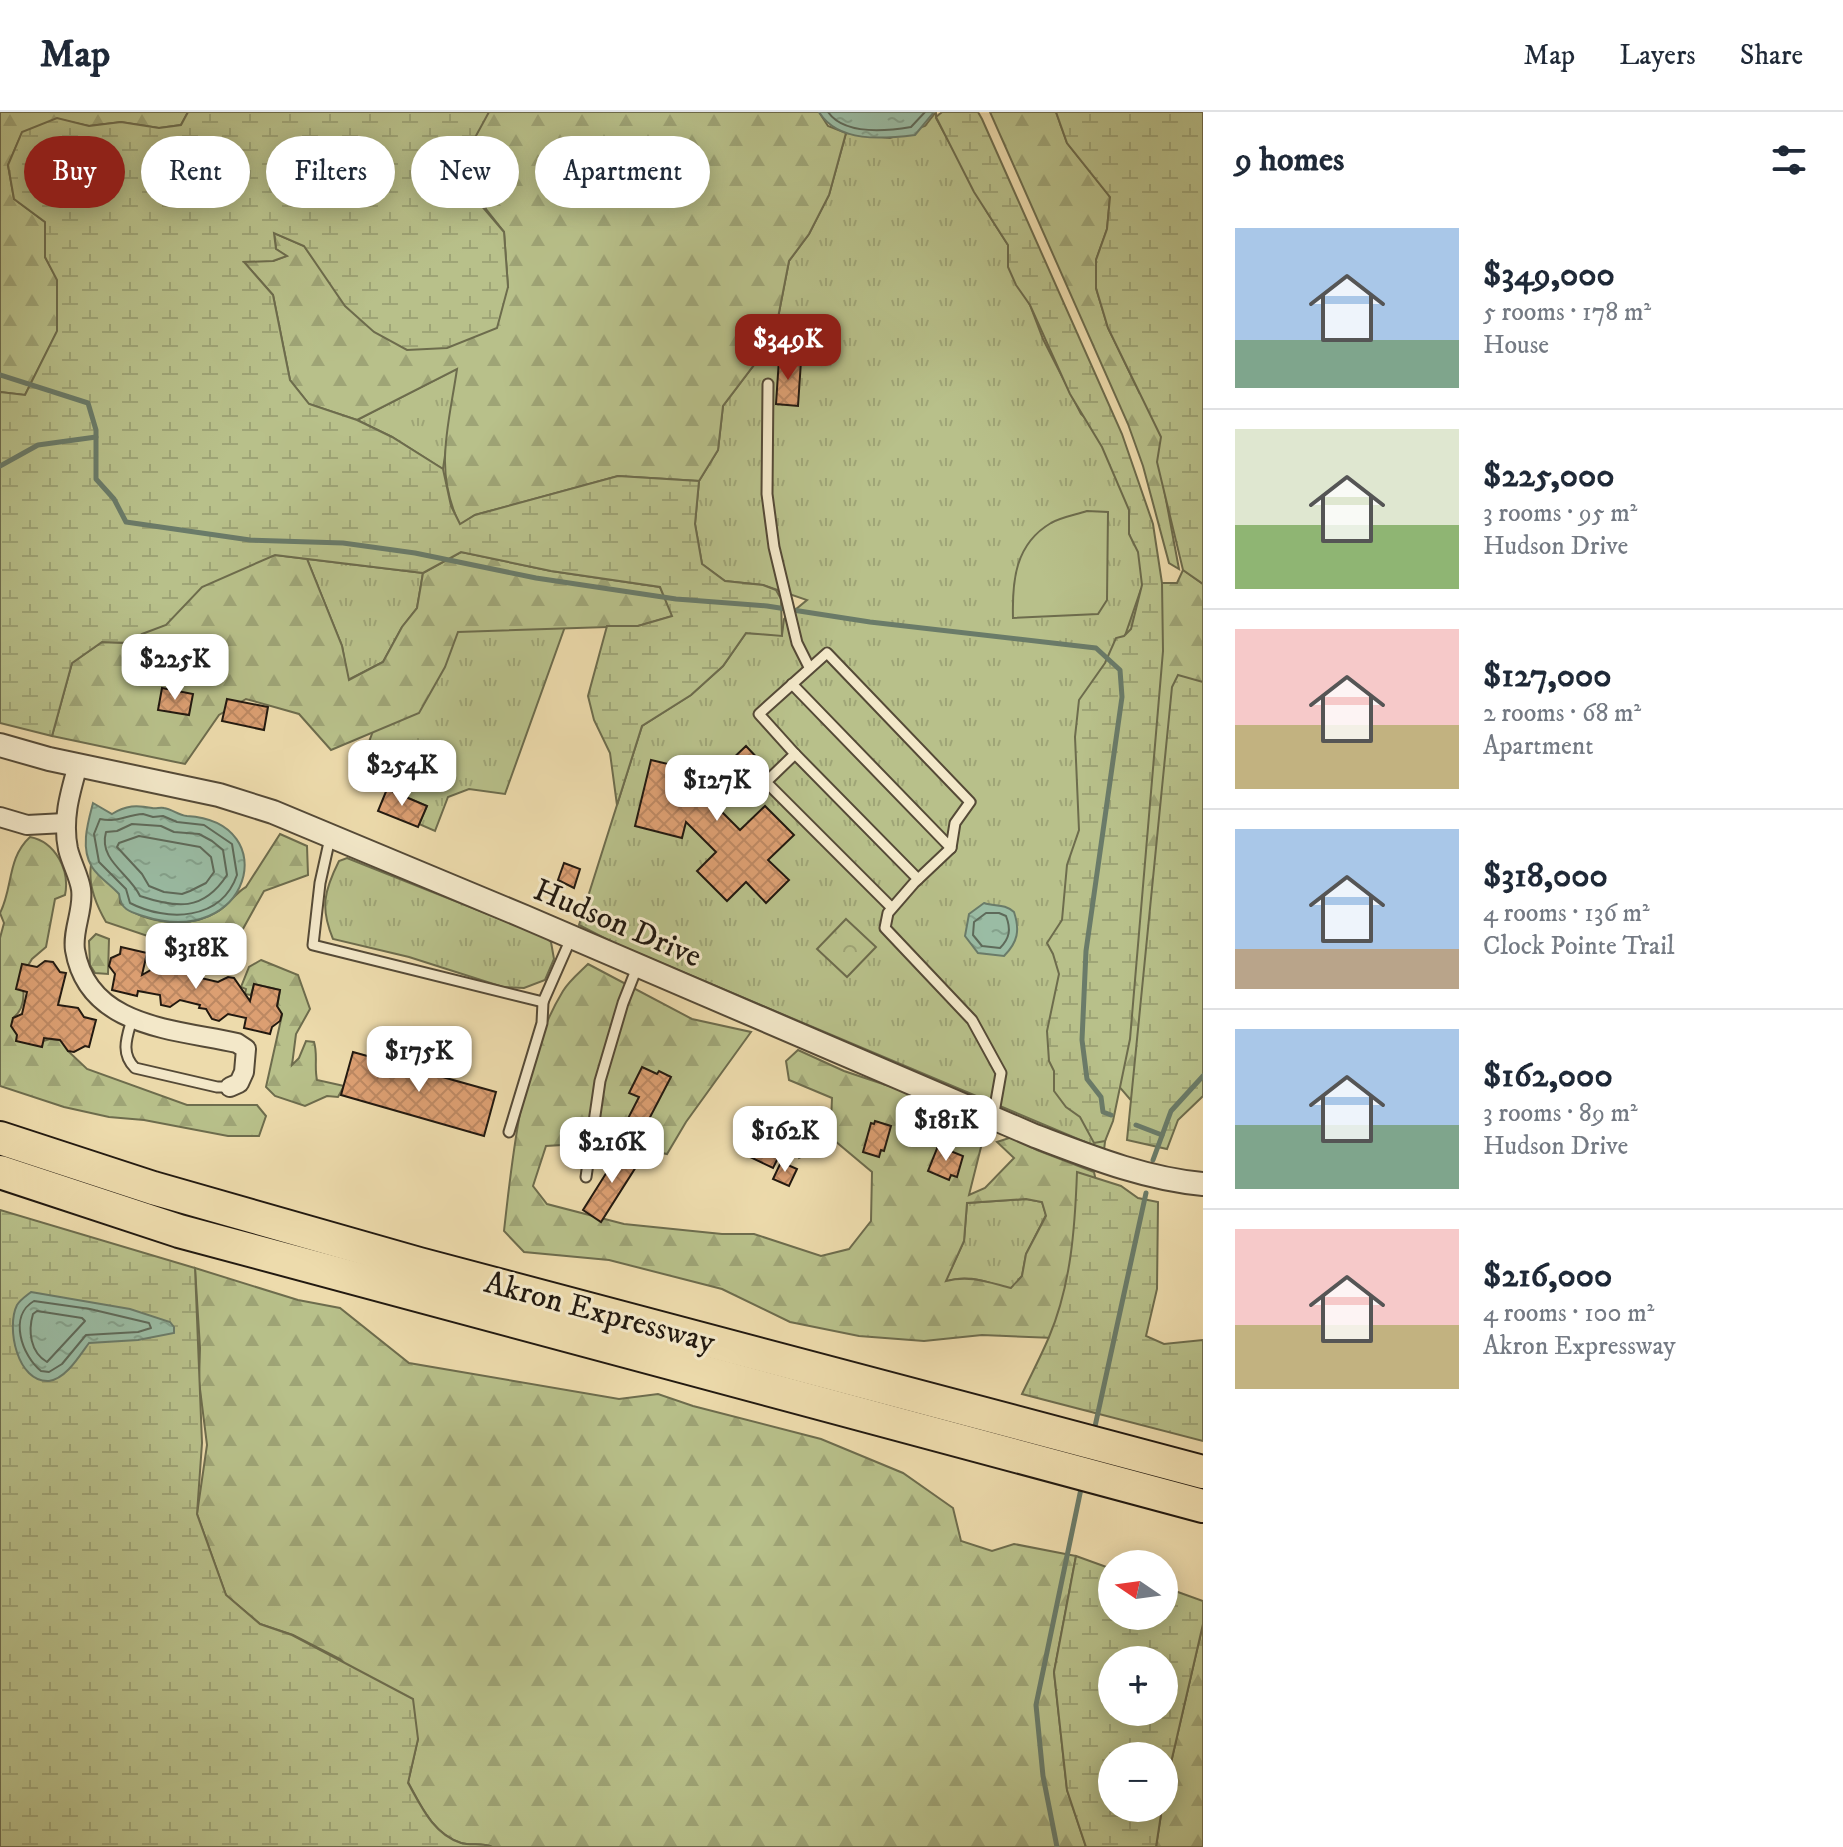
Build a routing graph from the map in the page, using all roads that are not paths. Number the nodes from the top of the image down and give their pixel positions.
1 (768, 384) dead end
2 (809, 667) junction
3 (792, 684) junction
4 (0, 745) edge
5 (795, 754) junction
6 (78, 765) junction
7 (0, 817) edge
8 (65, 823) junction
9 (330, 834) junction
10 (951, 848) junction
11 (918, 879) junction
12 (892, 908) junction
13 (572, 936) junction
14 (638, 965) junction
15 (543, 1002) junction
16 (132, 1019) junction
17 (230, 1087) joint
18 (993, 1118) junction
19 (509, 1132) dead end
20 (0, 1138) edge
21 (0, 1172) edge
22 (586, 1177) dead end
23 (1203, 1184) edge
24 (1196, 1470) edge
25 (1190, 1502) edge

1 - 2 lane
2 - 3 lane
2 - 10 lane
3 - 5 lane
3 - 10 lane
4 - 6 street, Hudson Drive
5 - 11 lane
5 - 12 lane
6 - 8 street
6 - 9 street, Hudson Drive
7 - 8 street
8 - 16 street
9 - 13 street, Hudson Drive
9 - 15 lane
10 - 11 lane
11 - 12 lane
12 - 18 lane
13 - 14 street, Hudson Drive
13 - 15 lane
14 - 18 street, Hudson Drive
14 - 22 lane
15 - 19 lane
16 - 17 lane
16 - 17 street
18 - 23 street, Hudson Drive
20 - 24 highway, Akron Expressway
21 - 25 highway, Akron Expressway

